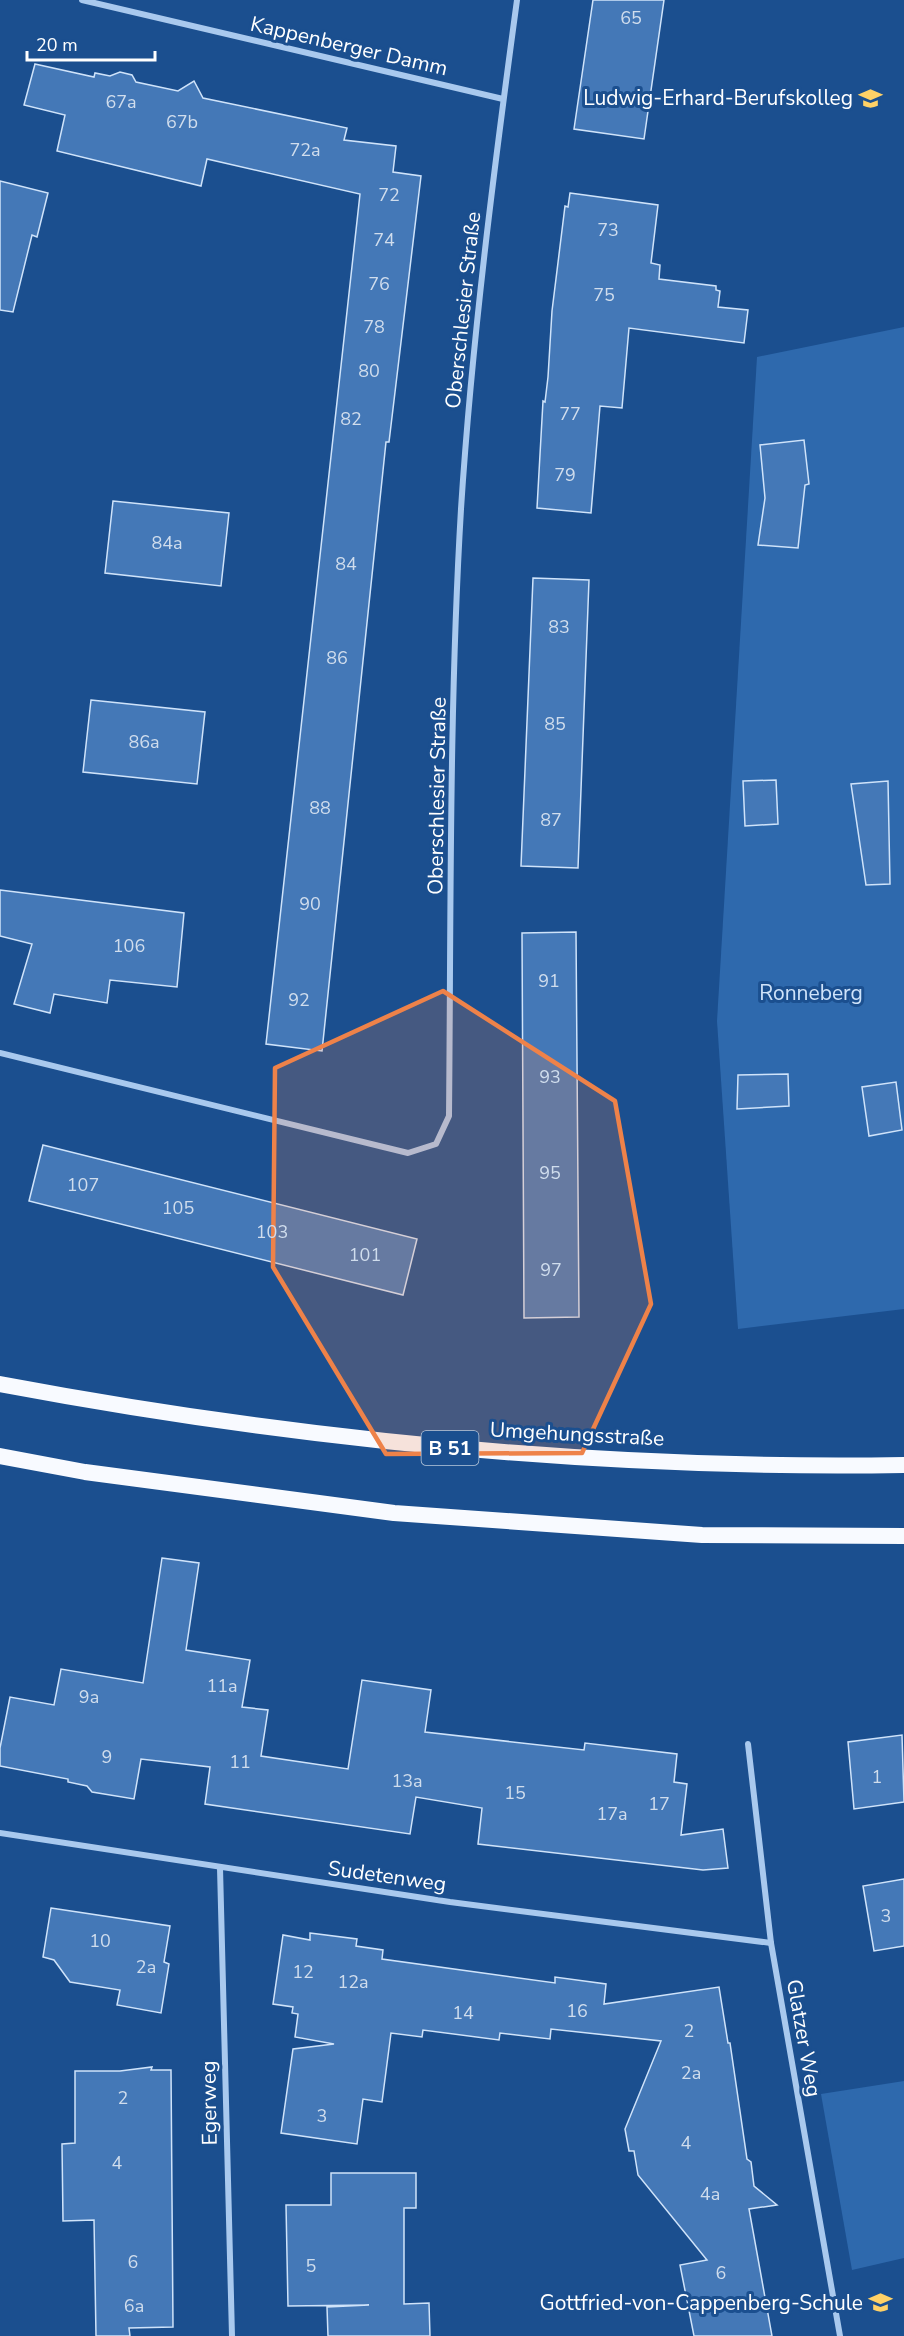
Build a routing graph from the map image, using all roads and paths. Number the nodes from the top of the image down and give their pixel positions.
1 (82, 0) edge
2 (517, 0) edge
3 (503, 99) junction
4 (0, 1053) edge
5 (0, 1384) edge
6 (0, 1455) edge
7 (904, 1466) edge
8 (904, 1536) edge
9 (748, 1744) dead end
10 (0, 1833) edge
11 (220, 1868) junction
12 (771, 1943) junction
13 (232, 2336) edge
14 (840, 2336) edge

1 - 3 street, Kappenberger Damm
2 - 3 street, Oberschlesier Straße
3 - 4 street, Oberschlesier Straße
5 - 7 highway, Umgehungsstraße / B 51
6 - 8 highway
9 - 12 street, Glatzer Weg
10 - 11 street, Sudetenweg
11 - 12 street, Sudetenweg
11 - 13 street, Egerweg
12 - 14 street, Glatzer Weg

